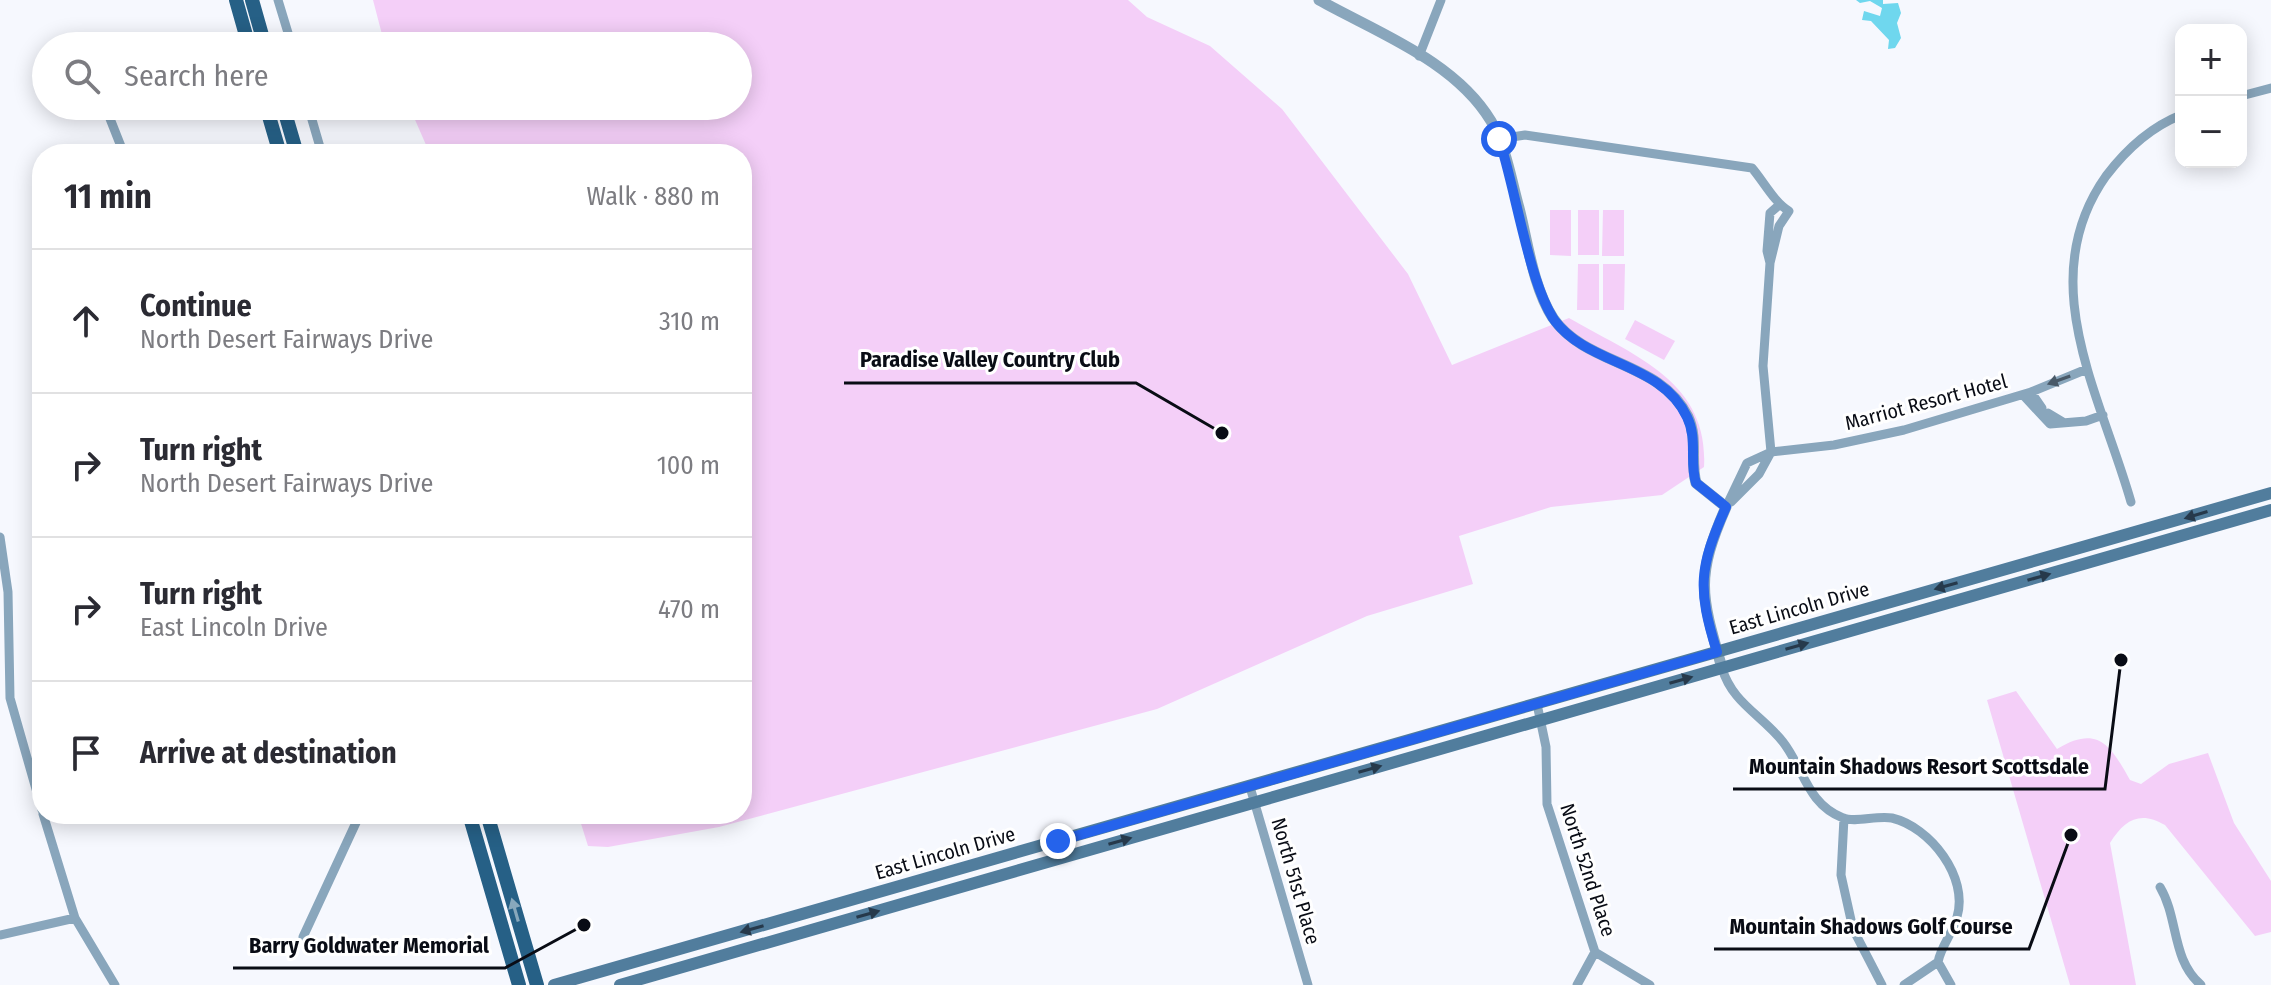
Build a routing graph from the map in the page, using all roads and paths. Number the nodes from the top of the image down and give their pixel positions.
1 (236, 0) edge
2 (252, 0) edge
3 (278, 0) edge
4 (1319, 0) edge
5 (1441, 0) edge
6 (245, 32) edge
7 (261, 32) edge
8 (288, 32) edge
9 (1419, 56) junction
10 (2271, 88) edge
11 (2247, 94) edge
12 (2175, 118) edge
13 (111, 120) edge
14 (270, 120) edge
15 (287, 120) edge
16 (312, 120) edge
17 (1499, 139) junction
18 (120, 144) edge
19 (277, 144) edge
20 (294, 144) edge
21 (319, 144) edge
22 (1779, 205) junction
23 (1770, 263) junction
24 (2087, 369) junction
25 (2027, 394) junction
26 (2103, 415) junction
27 (2070, 424) junction
28 (1771, 452) junction
29 (2271, 493) edge
30 (2131, 502) dead end
31 (1726, 507) junction
32 (2271, 510) edge
33 (2163, 525) junction
34 (0, 537) edge
35 (2092, 561) junction
36 (1906, 598) junction
37 (1910, 614) junction
38 (1717, 652) junction
39 (1722, 668) junction
40 (1537, 704) junction
41 (1541, 720) junction
42 (32, 776) edge
43 (1250, 787) junction
44 (1254, 802) junction
45 (1844, 818) junction
46 (46, 824) edge
47 (355, 824) edge
48 (472, 824) edge
49 (490, 824) edge
50 (2160, 887) dead end
51 (75, 918) junction
52 (0, 935) edge
53 (303, 937) dead end
54 (1595, 952) junction
55 (1938, 962) junction
56 (115, 985) edge
57 (519, 985) edge
58 (537, 985) edge
59 (554, 985) edge
60 (620, 985) edge
61 (1308, 985) edge
62 (1577, 985) edge
63 (1650, 985) edge
64 (1882, 985) edge
65 (1904, 985) edge
66 (1951, 985) edge
67 (2201, 985) edge

1 - 6 main road
2 - 7 main road
3 - 8 street
4 - 9 street
5 - 9 street
9 - 17 street
10 - 11 street
12 - 24 street
13 - 18 street
14 - 19 main road
15 - 20 main road
16 - 21 street
17 - 22 street
17 - 31 street
22 - 23 street
22 - 23 street
23 - 28 street
24 -> 25 street, Marriot Resort Hotel
24 - 26 street
25 - 27 street
25 - 27 street
25 - 28 street, Marriot Resort Hotel
26 - 27 street
26 - 30 street
28 - 31 street
28 - 31 street
29 -> 33 main road, East Lincoln Drive
31 - 38 street
32 - 35 main road, East Lincoln Drive
33 - 35 main road
33 -> 36 main road, East Lincoln Drive
34 - 42 street
37 -> 35 main road, East Lincoln Drive
36 - 37 main road
36 - 38 main road, East Lincoln Drive
39 -> 37 main road, East Lincoln Drive
38 - 39 street
38 - 40 main road, East Lincoln Drive
41 -> 39 main road, East Lincoln Drive
39 - 45 street
40 - 41 street, North 52nd Place
40 - 43 main road, East Lincoln Drive
44 -> 41 main road, East Lincoln Drive
41 - 54 street, North 52nd Place
43 - 44 street, North 51st Place
43 -> 59 main road, East Lincoln Drive
60 -> 44 main road, East Lincoln Drive
44 - 61 street, North 51st Place
45 - 55 street
45 - 64 street
46 - 51 street
47 - 53 street
48 - 57 main road
58 -> 49 main road
50 - 67 street
51 - 52 street
51 - 56 street
54 - 62 street
54 - 63 street
55 - 65 street
55 - 66 street

